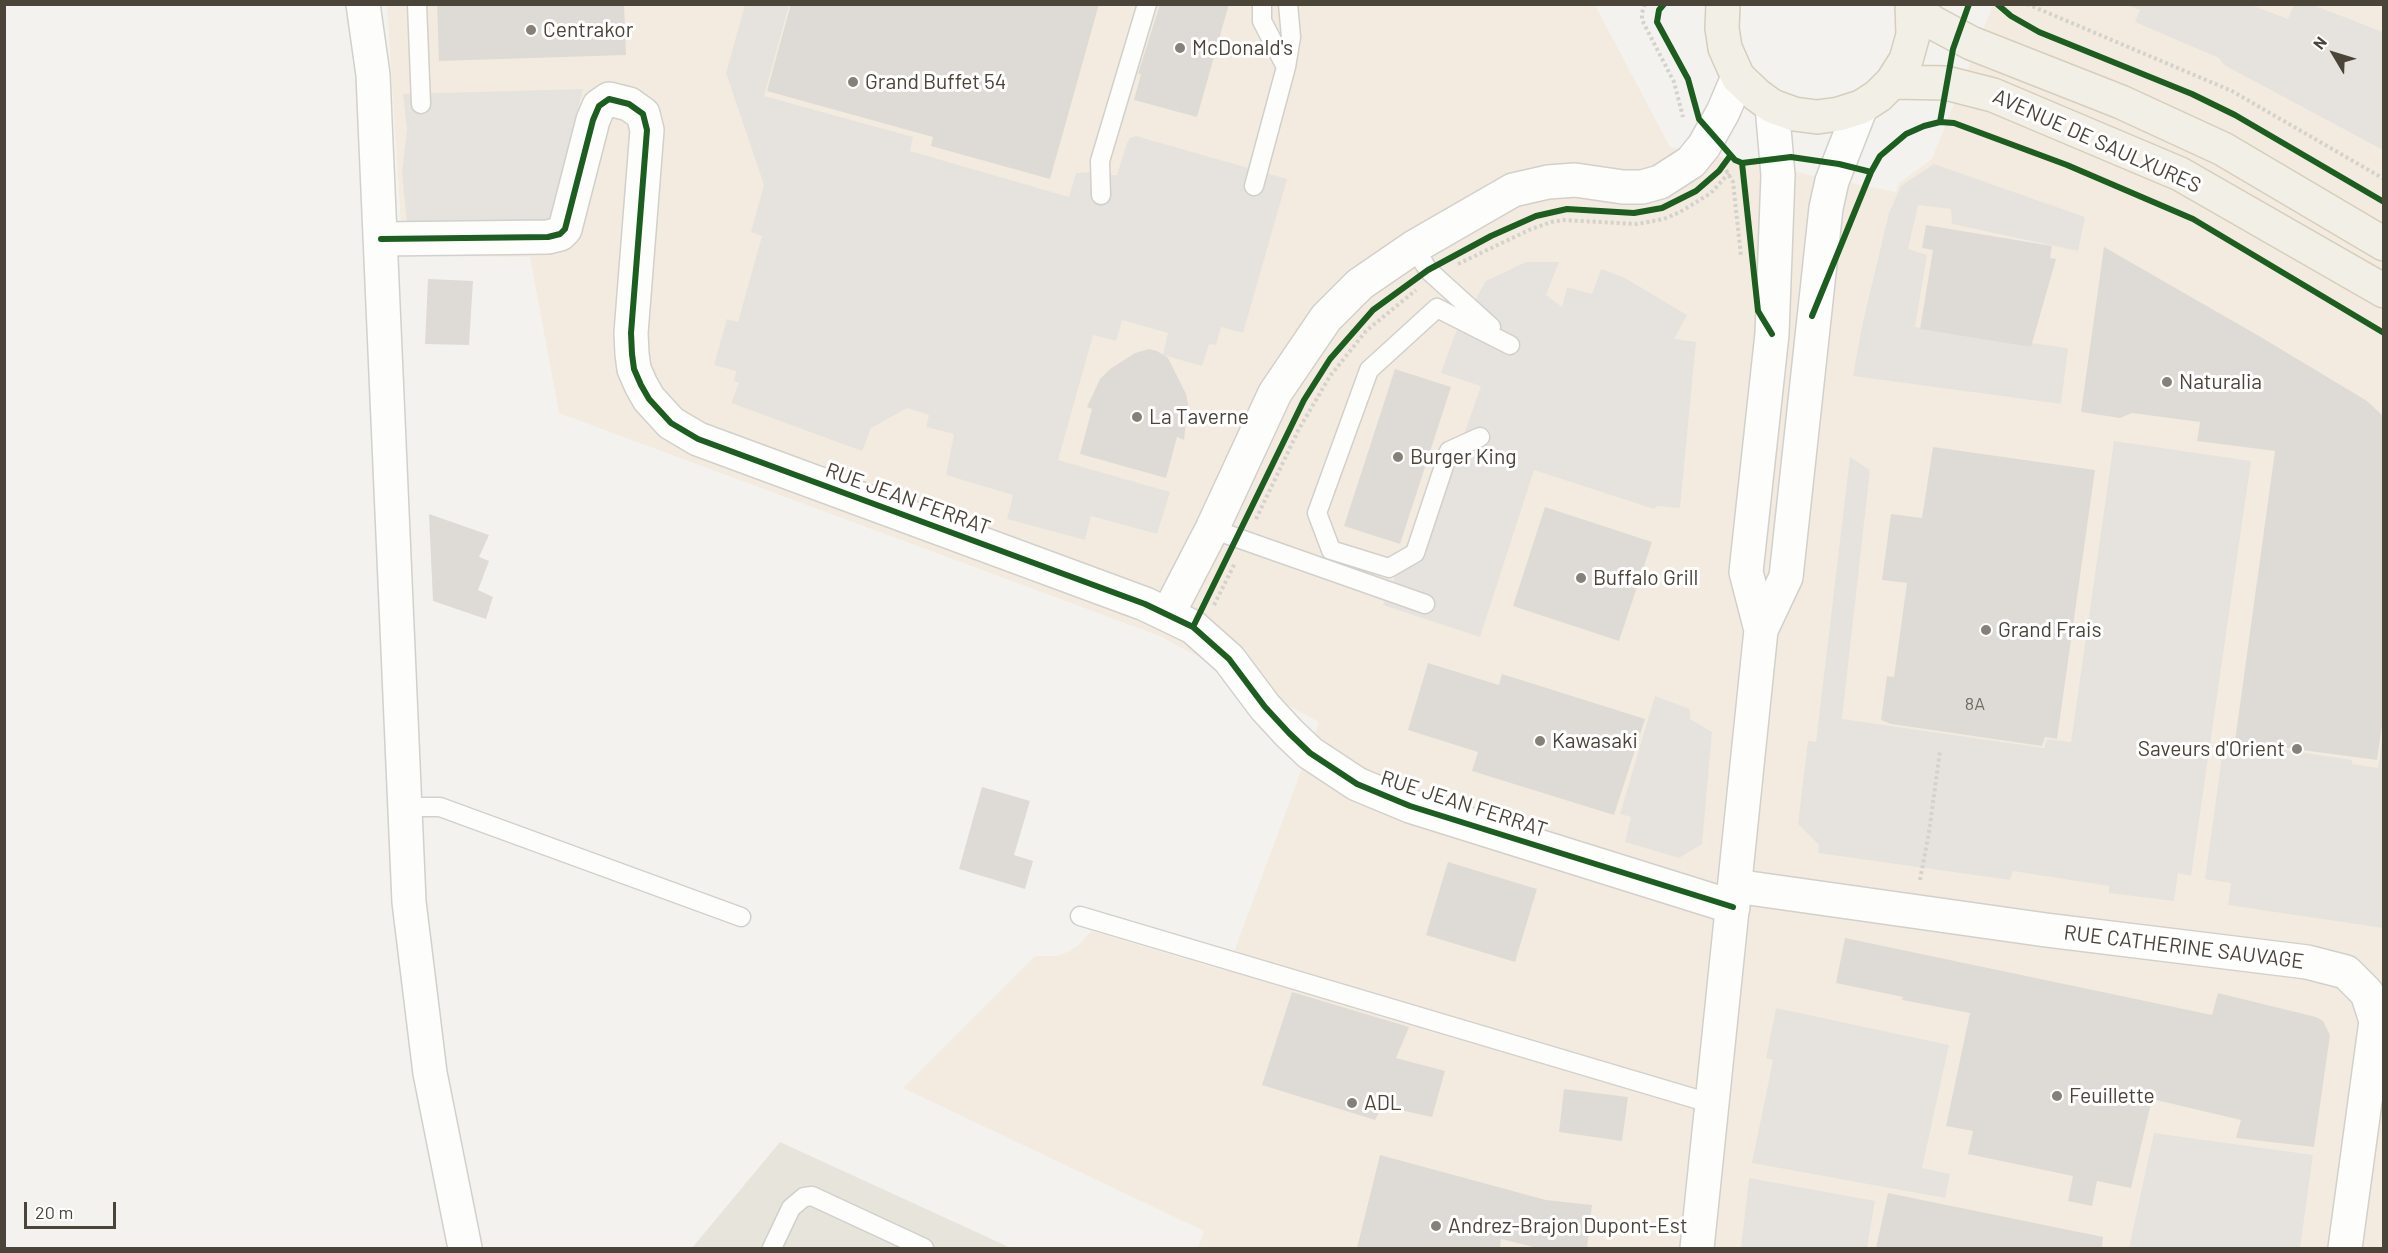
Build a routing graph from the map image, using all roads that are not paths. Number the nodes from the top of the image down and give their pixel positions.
1 (363, 4) edge
2 (417, 4) edge
3 (1147, 4) edge
4 (1262, 4) edge
5 (1288, 4) edge
6 (1913, 7) edge
7 (1715, 12) edge
8 (1286, 68) junction
9 (1738, 77) junction
10 (1892, 82) junction
11 (421, 104) dead end
12 (1772, 106) junction
13 (1861, 106) junction
14 (1254, 186) dead end
15 (1101, 195) dead end
16 (381, 239) junction
17 (2384, 244) edge
18 (1414, 248) junction
19 (2384, 291) edge
20 (1480, 437) dead end
21 (1212, 529) junction
22 (1425, 604) dead end
23 (1191, 618) junction
24 (1761, 630) junction
25 (405, 807) junction
26 (1734, 896) junction
27 (1080, 916) dead end
28 (741, 917) dead end
29 (1713, 1104) junction
30 (465, 1248) edge
31 (772, 1248) edge
32 (924, 1248) edge
33 (1697, 1248) edge
34 (2345, 1248) edge

1 - 16 street
2 - 11 lane
3 - 15 lane
4 - 8 lane
5 - 8 lane
6 - 10 main road
6 - 17 main road, AVENUE DE SAULXURES
7 - 9 main road
8 - 14 lane
9 - 12 main road
9 - 18 street
10 - 13 main road
10 - 19 main road, AVENUE DE SAULXURES
12 - 13 main road
12 - 24 street
13 - 24 street
16 - 23 street, RUE JEAN FERRAT
16 - 25 street
18 - 20 lane
18 - 21 street
21 - 22 lane
21 - 23 street
23 - 26 street, RUE JEAN FERRAT
24 - 26 street
25 - 28 lane
25 - 30 street
26 - 29 street
26 - 34 street, RUE CATHERINE SAUVAGE
27 - 29 lane
29 - 33 street
31 - 32 lane

